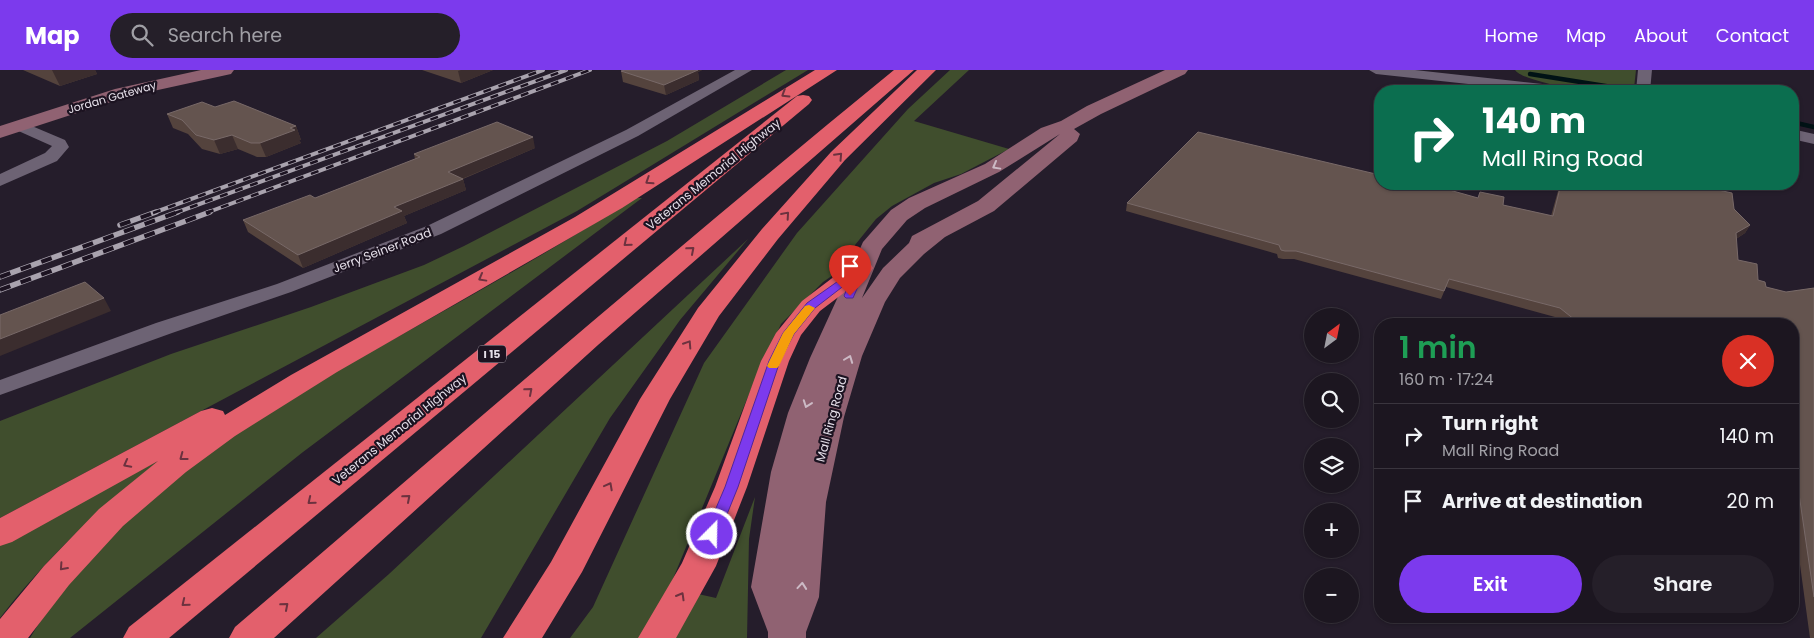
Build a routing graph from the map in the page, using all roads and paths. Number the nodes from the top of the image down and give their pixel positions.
1 (225, 70) edge
2 (745, 70) edge
3 (828, 70) edge
4 (842, 70) edge
5 (905, 70) edge
6 (926, 70) edge
7 (1179, 70) edge
8 (1376, 70) edge
9 (1509, 70) edge
10 (1645, 70) edge
11 (1512, 85) joint
12 (1644, 85) edge
13 (1068, 125) junction
14 (20, 126) junction
15 (0, 132) edge
16 (1799, 136) edge
17 (1814, 139) edge
18 (0, 181) edge
19 (936, 233) junction
20 (861, 268) junction
21 (449, 296) junction
22 (0, 388) edge
23 (0, 533) edge
24 (564, 572) junction
25 (787, 635) edge
26 (7, 638) edge
27 (142, 638) edge
28 (248, 638) edge
29 (522, 638) edge
30 (543, 638) edge
31 (657, 638) edge

1 - 14 street, Jordan Gateway
2 - 22 street, Jerry Seiner Road
3 -> 21 highway
4 -> 27 highway, Veterans Memorial Highway / I 15
28 -> 5 highway
24 -> 6 highway
7 - 13 street, Mall Ring Road
8 - 11 street
9 - 11 street
10 - 12 street
13 - 19 street, Mall Ring Road
13 -> 20 street, Mall Ring Road
14 - 15 street, Jordan Gateway
14 - 18 street
16 - 17 street
19 - 20 street, Mall Ring Road
25 -> 19 street, Mall Ring Road
20 -> 25 street, Mall Ring Road
31 -> 20 highway
21 -> 23 highway
21 -> 26 highway
24 - 29 highway
24 - 30 highway

